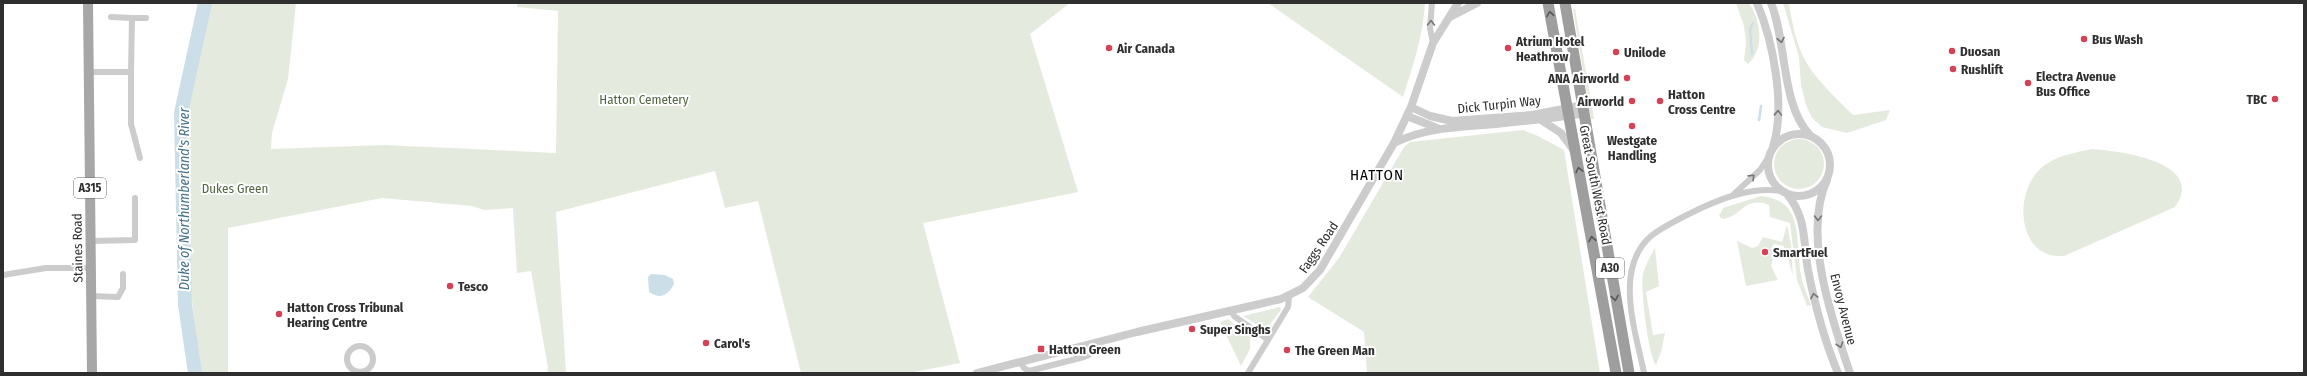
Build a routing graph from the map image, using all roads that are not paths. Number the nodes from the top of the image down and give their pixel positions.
1 (88, 3) edge
2 (1432, 3) edge
3 (1458, 3) edge
4 (1477, 3) edge
5 (1548, 3) edge
6 (1757, 3) edge
7 (1771, 3) edge
8 (1567, 5) edge
9 (111, 18) dead end
10 (132, 18) junction
11 (146, 18) dead end
12 (1447, 19) junction
13 (1433, 43) junction
14 (88, 72) junction
15 (132, 72) junction
16 (1411, 107) junction
17 (1584, 109) junction
18 (1565, 114) junction
19 (1407, 116) junction
20 (1541, 120) junction
21 (1438, 129) junction
22 (1811, 136) junction
23 (1394, 143) junction
24 (1575, 151) junction
25 (1770, 154) junction
26 (140, 158) dead end
27 (1826, 180) junction
28 (1784, 192) junction
29 (1732, 196) junction
30 (135, 198) dead end
31 (90, 241) junction
32 (91, 268) junction
33 (123, 274) dead end
34 (3, 275) edge
35 (91, 296) junction
36 (1289, 297) junction
37 (1231, 310) junction
38 (1267, 339) junction
39 (1090, 344) junction
40 (1020, 362) junction
41 (371, 370) edge
42 (1039, 371) edge
43 (357, 372) edge
44 (92, 373) edge
45 (977, 373) edge
46 (1248, 373) edge
47 (1616, 373) edge
48 (1628, 373) edge
49 (1644, 373) edge
50 (1838, 373) edge
51 (1850, 373) edge

1 - 14 main road, Staines Road / A315
13 -> 2 street
3 - 12 street, Faggs Road
4 - 12 street
18 -> 5 highway, Great South West Road / A30
25 -> 6 street
7 -> 22 street
8 - 17 highway, Great South West Road / A30
9 - 10 street
10 - 11 street
10 - 15 street
12 - 13 street, Faggs Road
13 - 16 street, Faggs Road
14 - 15 street
14 - 31 main road, Staines Road / A315
15 - 26 street
16 - 18 street, Dick Turpin Way
16 - 19 street, Faggs Road
17 - 18 street
17 -> 48 highway, Great South West Road / A30
18 - 20 street, Dick Turpin Way
18 - 24 highway, Great South West Road / A30
19 - 21 street
19 - 23 street, Faggs Road
20 - 21 street, Dick Turpin Way
20 - 24 street
21 - 23 street, Dick Turpin Way
22 - 25 street
22 - 27 street
23 - 36 street, Faggs Road
47 -> 24 highway, Great South West Road / A30
25 - 28 street
29 -> 25 street
27 - 28 street
27 -> 51 street, Envoy Avenue
28 - 29 street
50 -> 28 street, Envoy Avenue
29 - 49 street
30 - 31 street
31 - 32 main road, Staines Road / A315
32 - 34 street
32 - 35 main road, Staines Road / A315
33 - 35 street
35 - 44 main road, Staines Road / A315
36 - 37 street, Faggs Road
36 - 38 street
37 - 38 street
37 - 39 street, Faggs Road
38 - 46 street
39 - 40 street, Faggs Road
39 - 42 street
40 - 42 street
40 - 45 street, Faggs Road
41 - 43 street
41 - 43 street

